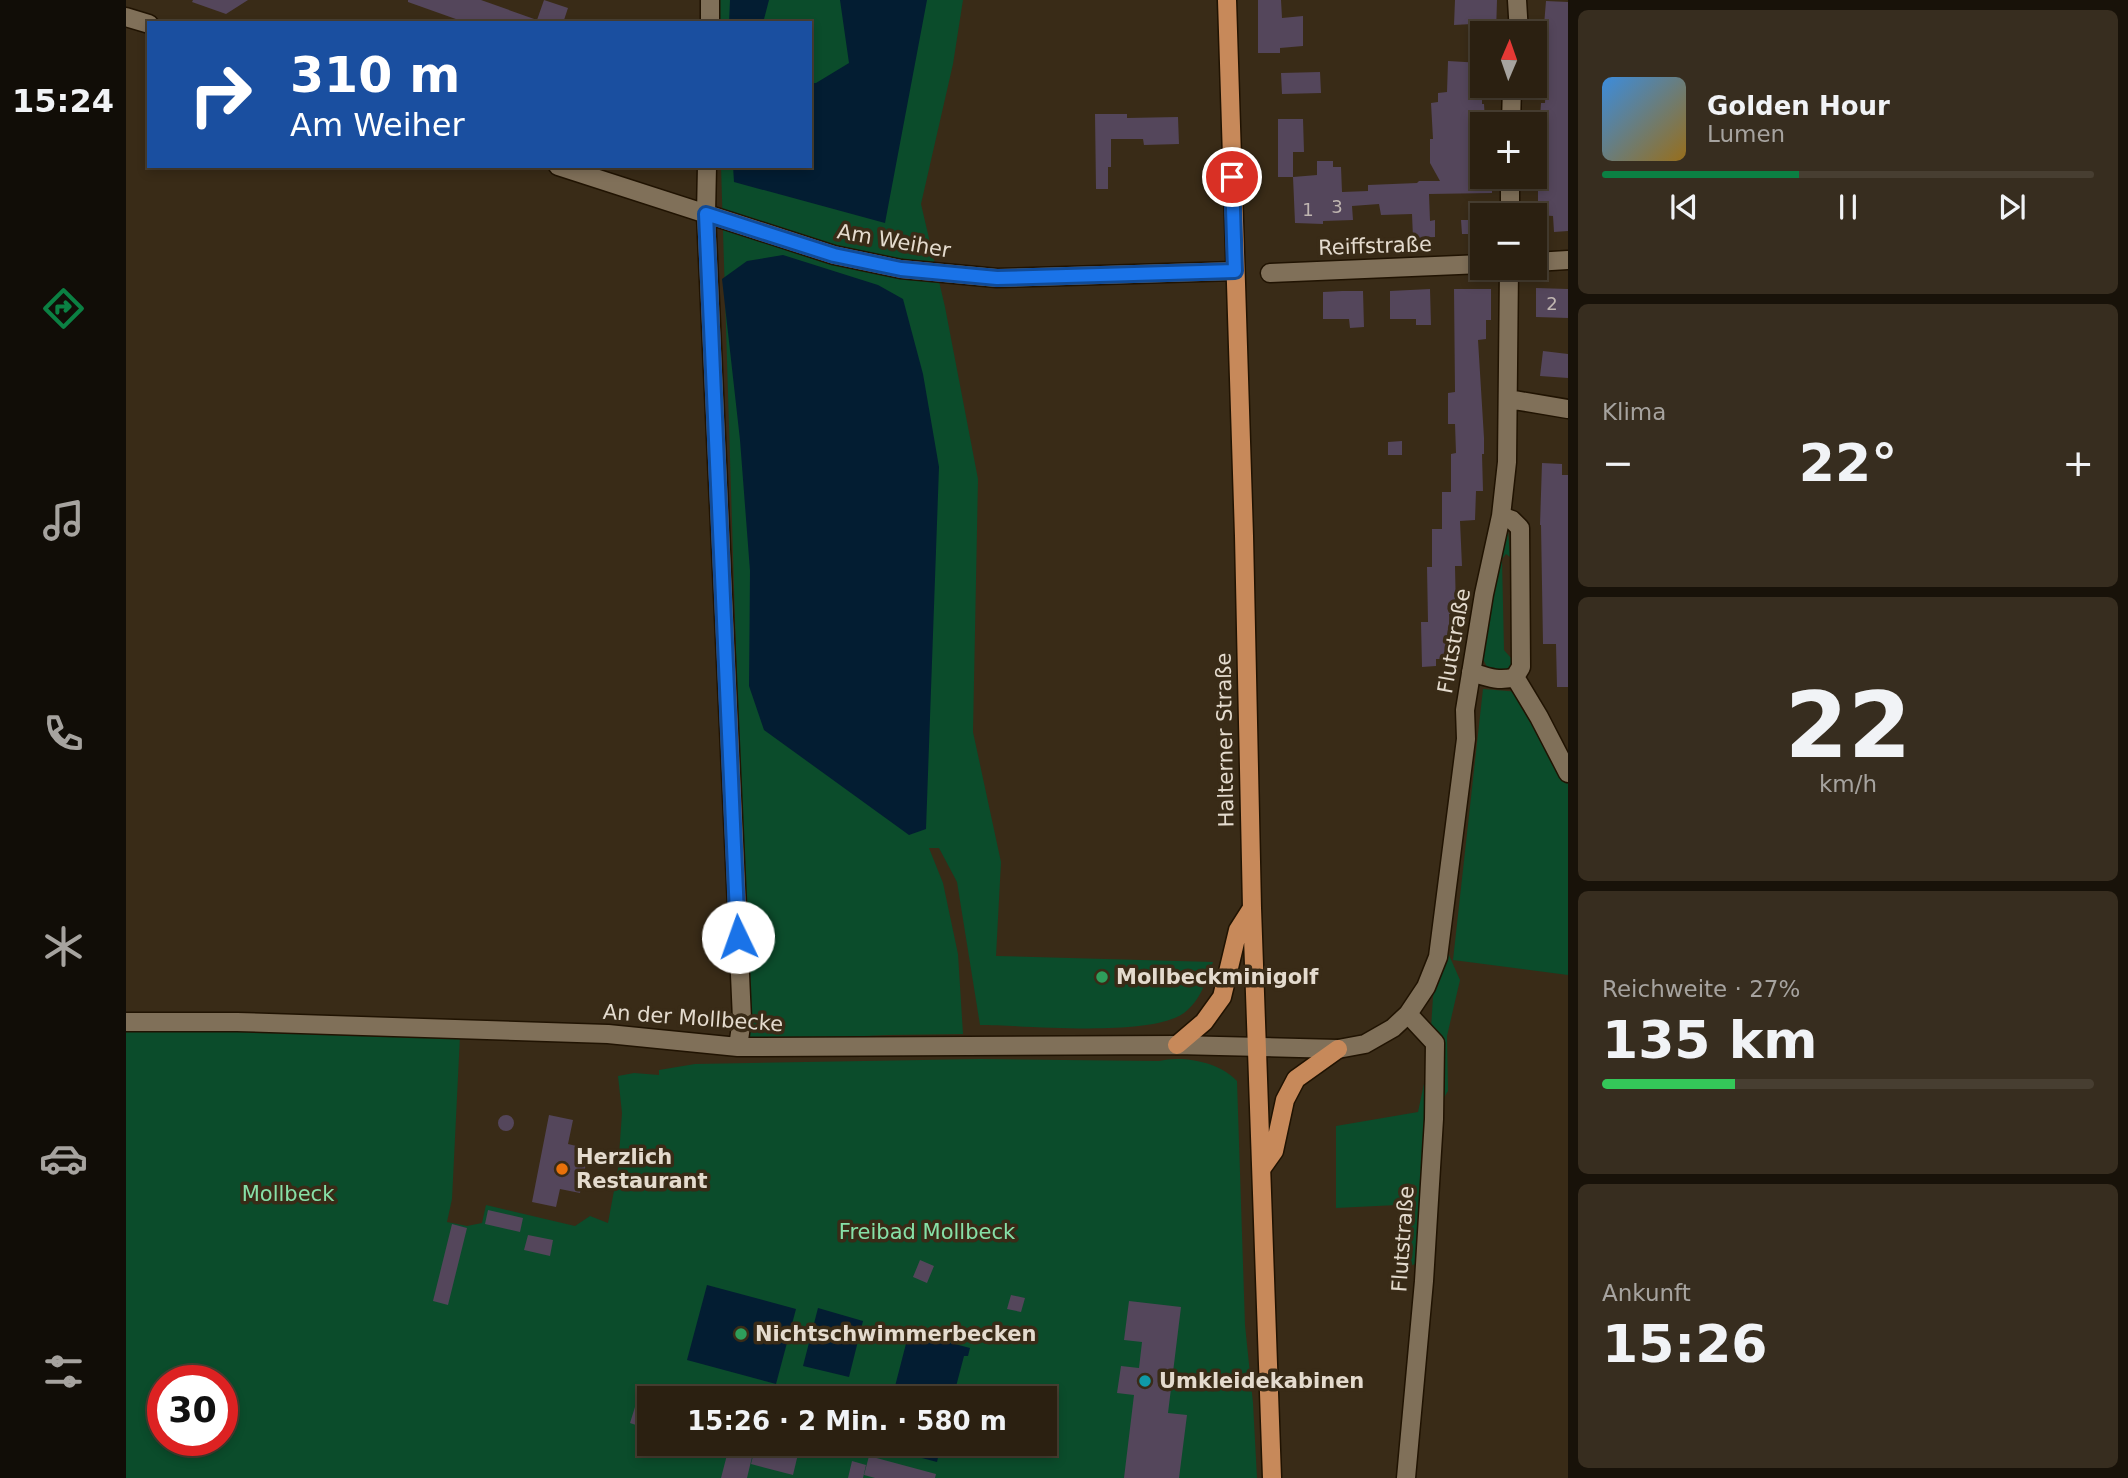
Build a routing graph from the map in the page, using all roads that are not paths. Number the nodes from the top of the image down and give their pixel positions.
1 (710, 0) edge
2 (1227, 0) edge
3 (1517, 0) edge
4 (126, 17) edge
5 (710, 21) edge
6 (1518, 21) edge
7 (147, 23) edge
8 (564, 168) edge
9 (707, 168) edge
10 (706, 214) junction
11 (1568, 260) edge
12 (1547, 261) edge
13 (1470, 265) edge
14 (1235, 271) junction
15 (1270, 273) dead end
16 (1509, 280) edge
17 (1508, 399) junction
18 (1568, 409) edge
19 (1500, 516) junction
20 (1472, 672) junction
21 (1515, 677) junction
22 (1568, 773) edge
23 (1252, 908) junction
24 (1408, 1014) junction
25 (126, 1021) edge
26 (1177, 1045) junction
27 (738, 1047) junction
28 (1256, 1047) junction
29 (1338, 1049) junction
30 (1262, 1168) junction
31 (1272, 1478) edge
32 (1406, 1478) edge

1 - 5 street
2 - 14 main road, Halterner Straße
3 - 6 street
4 - 7 street
8 - 10 street, Am Weiher
9 - 10 street
10 - 14 street, Am Weiher
10 - 27 street
11 - 12 street
13 - 15 street, Reiffstraße
14 - 23 main road, Halterner Straße
16 - 17 street, Flutstraße
17 - 18 street
17 - 19 street, Flutstraße
19 - 20 street, Flutstraße
19 - 21 street
20 - 21 street
20 - 24 street, Flutstraße
21 - 22 street
23 - 26 main road
23 - 28 main road, Halterner Straße
24 - 29 street, Flutstraße
24 - 32 street, Flutstraße
25 - 27 street, An der Mollbecke
26 - 27 street, An der Mollbecke
26 - 28 street, An der Mollbecke
28 - 29 street, Flutstraße
28 - 30 main road, Halterner Straße
29 - 30 main road
30 - 31 main road, Halterner Straße

